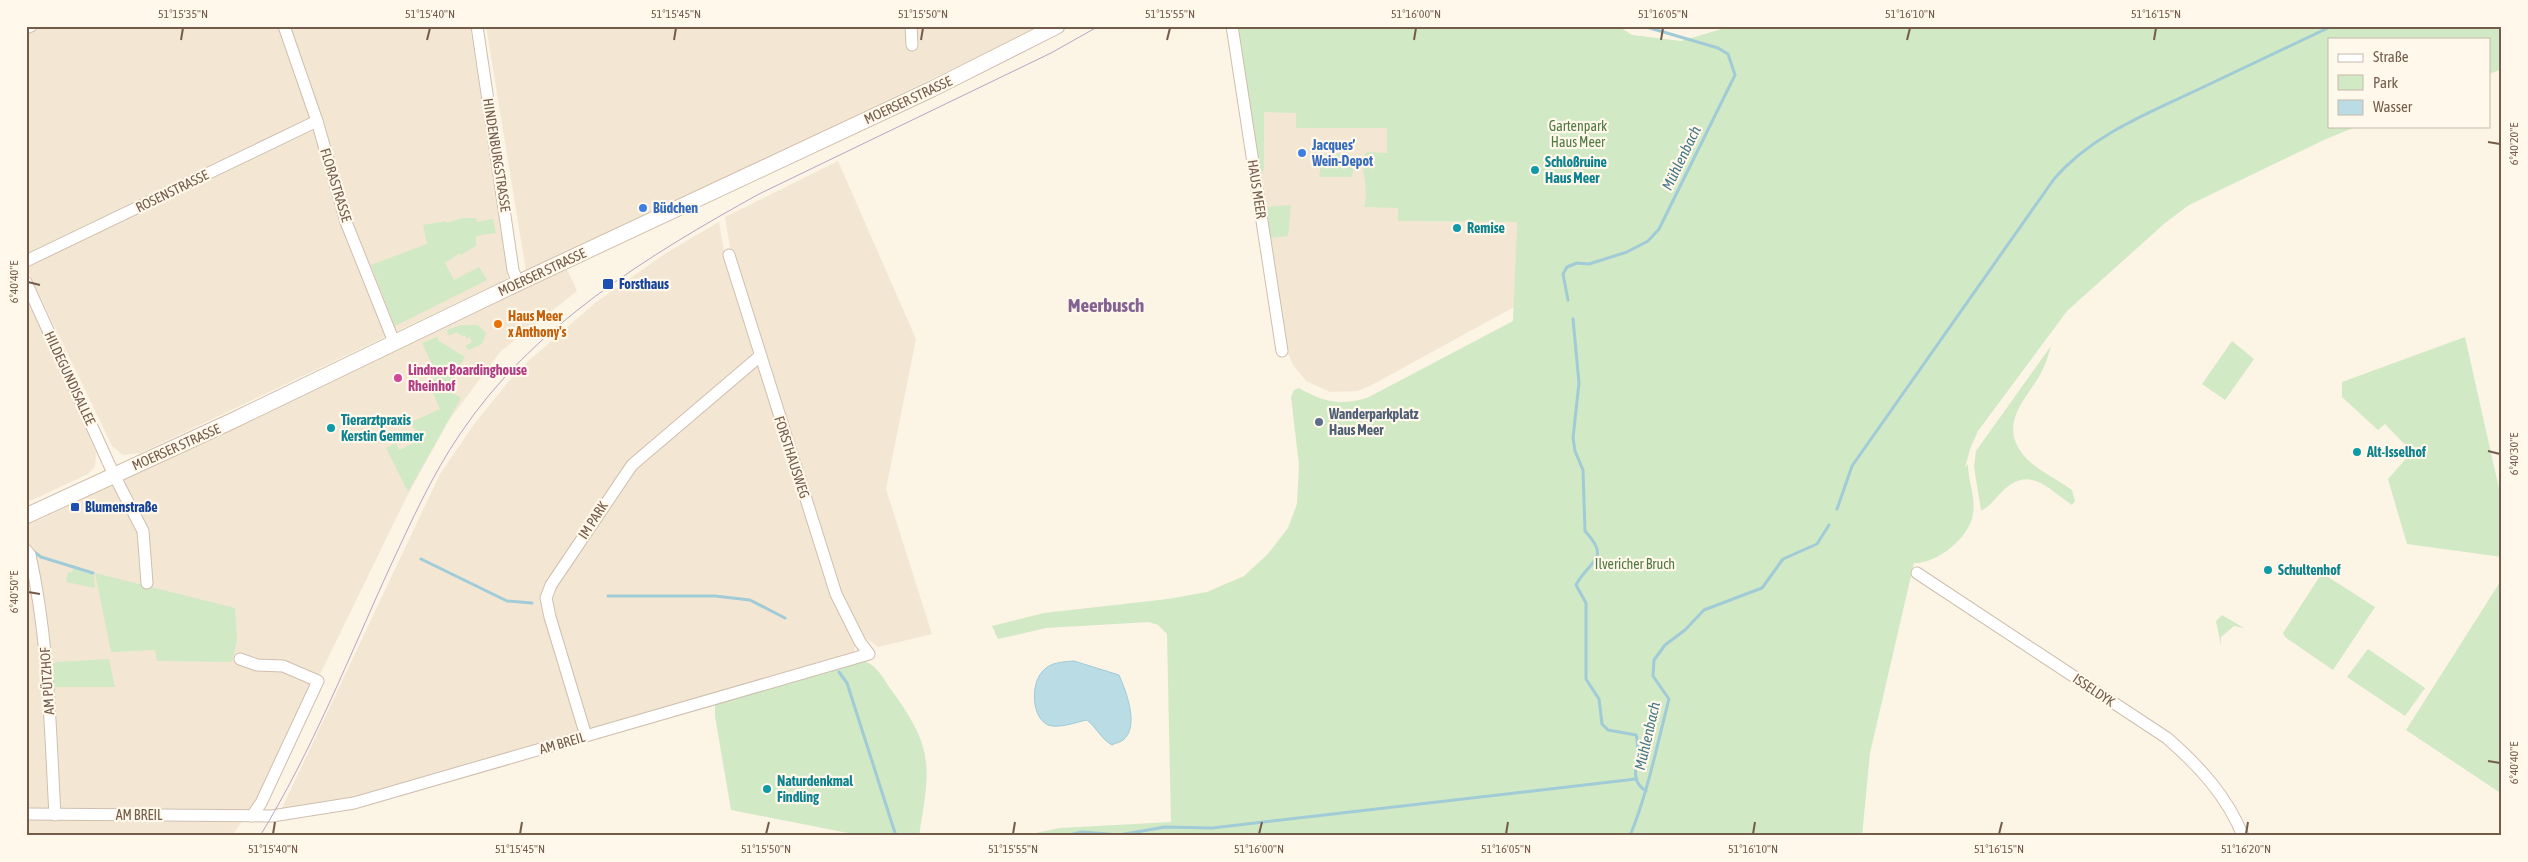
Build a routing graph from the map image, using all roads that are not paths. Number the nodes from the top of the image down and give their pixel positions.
1 (31, 26) edge
2 (284, 26) edge
3 (477, 26) edge
4 (911, 26) edge
5 (1056, 26) edge
6 (1232, 26) edge
7 (26, 28) edge
8 (912, 45) dead end
9 (317, 120) junction
10 (728, 255) dead end
11 (26, 261) edge
12 (26, 282) edge
13 (518, 283) junction
14 (394, 342) junction
15 (1282, 351) dead end
16 (760, 356) junction
17 (114, 475) junction
18 (26, 516) edge
19 (26, 550) edge
20 (1917, 573) dead end
21 (147, 583) dead end
22 (869, 654) joint
23 (240, 658) dead end
24 (586, 736) junction
25 (26, 814) edge
26 (55, 815) junction
27 (252, 816) junction
28 (2243, 836) edge

1 - 7 street
2 - 9 street, FLORASTRASSE
3 - 13 street, HINDENBURGSTRASSE
4 - 8 street
5 - 13 main road, MOERSER STRASSE
6 - 15 street, HAUS MEER
9 - 11 street, ROSENSTRASSE
9 - 14 street, FLORASTRASSE
10 - 16 street, FORSTHAUSWEG
12 - 17 street, HILDEGUNDISALLEE
13 - 14 main road, MOERSER STRASSE
14 - 17 main road, MOERSER STRASSE
16 - 22 street, FORSTHAUSWEG
16 - 24 street, IM PARK
17 - 18 main road, MOERSER STRASSE
17 - 21 street, HILDEGUNDISALLEE
19 - 26 street, AM PÜTZHOF
20 - 28 street, ISSELDYK
22 - 24 street, AM BREIL
23 - 27 street
24 - 27 street, AM BREIL
25 - 26 street, AM BREIL
26 - 27 street, AM BREIL

